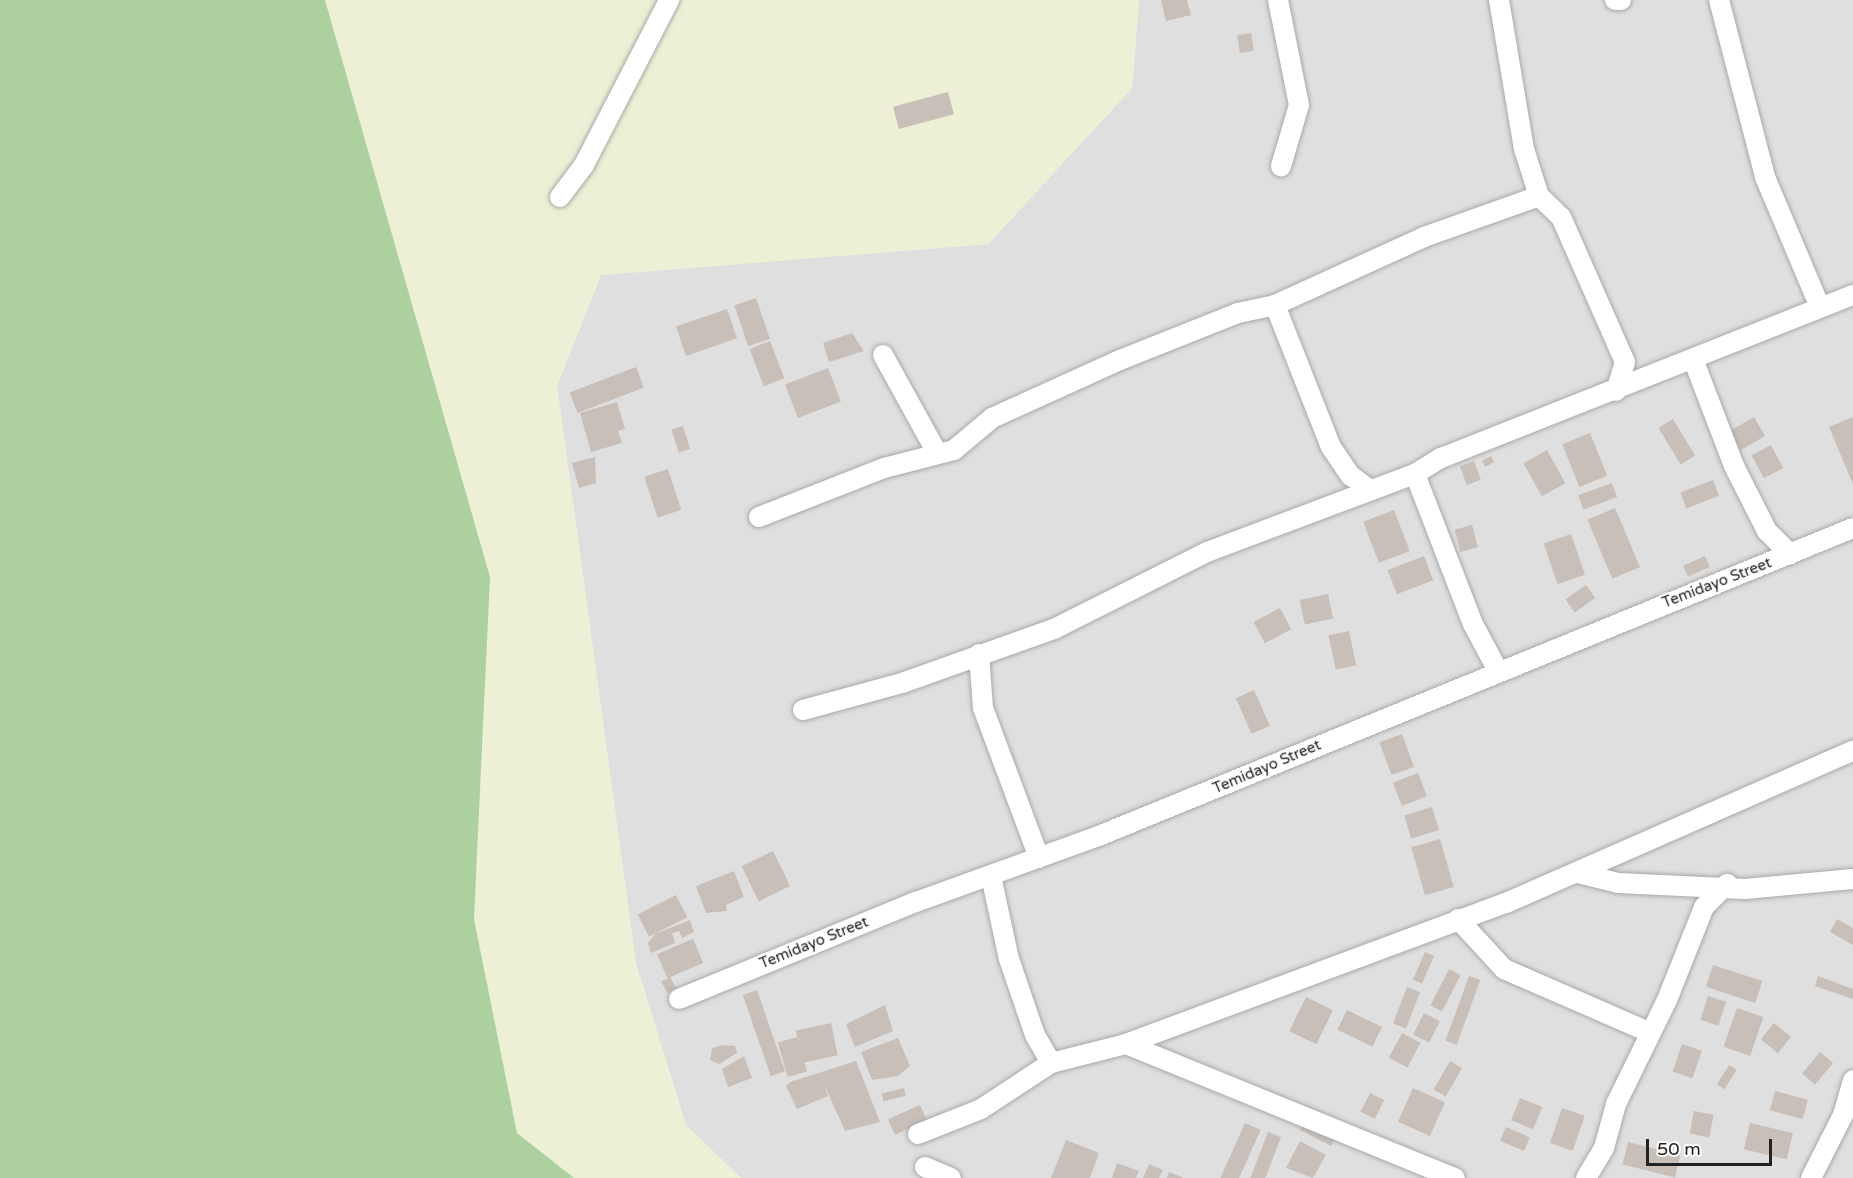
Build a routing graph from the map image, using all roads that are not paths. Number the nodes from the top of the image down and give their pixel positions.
1 (669, 0) edge
2 (1278, 0) edge
3 (1499, 0) edge
4 (1615, 0) edge
5 (1621, 0) edge
6 (1719, 0) edge
7 (1281, 166) dead end
8 (1539, 196) junction
9 (560, 197) dead end
10 (1853, 295) edge
11 (1275, 305) junction
12 (1820, 307) junction
13 (883, 355) dead end
14 (1693, 359) junction
15 (1625, 362) junction
16 (1663, 371) junction
17 (1616, 391) junction
18 (937, 453) junction
19 (1415, 474) junction
20 (1367, 488) junction
21 (759, 517) dead end
22 (1853, 528) edge
23 (1790, 554) junction
24 (979, 654) junction
25 (1497, 669) junction
26 (803, 710) dead end
27 (1853, 751) edge
28 (1038, 858) junction
29 (1578, 873) junction
30 (991, 876) junction
31 (1853, 879) edge
32 (1727, 884) junction
33 (1458, 920) junction
34 (679, 999) dead end
35 (1651, 1033) junction
36 (1126, 1044) junction
37 (1051, 1064) junction
38 (1853, 1080) edge
39 (918, 1134) dead end
40 (925, 1167) dead end
41 (951, 1178) edge
42 (1455, 1178) edge
43 (1586, 1178) edge
44 (1811, 1178) edge

1 - 9 street
2 - 7 street
3 - 8 street
4 - 5 street
6 - 12 street
8 - 11 street
8 - 15 street
10 - 12 street
11 - 18 street
11 - 20 street
12 - 14 street
13 - 18 street
14 - 16 street
14 - 23 street
15 - 16 street
15 - 17 street
16 - 17 street
17 - 19 street
18 - 21 street
19 - 20 street
19 - 25 street
20 - 24 street
22 - 23 street, Temidayo Street
23 - 25 street, Temidayo Street
24 - 26 street
24 - 28 street
25 - 28 street, Temidayo Street
27 - 29 street
28 - 30 street, Temidayo Street
29 - 32 street
29 - 33 street
30 - 34 street, Temidayo Street
30 - 37 street
31 - 32 street
32 - 35 street
33 - 35 street
33 - 36 street
35 - 43 street
36 - 37 street
36 - 42 street
37 - 39 street
38 - 44 street
40 - 41 street

